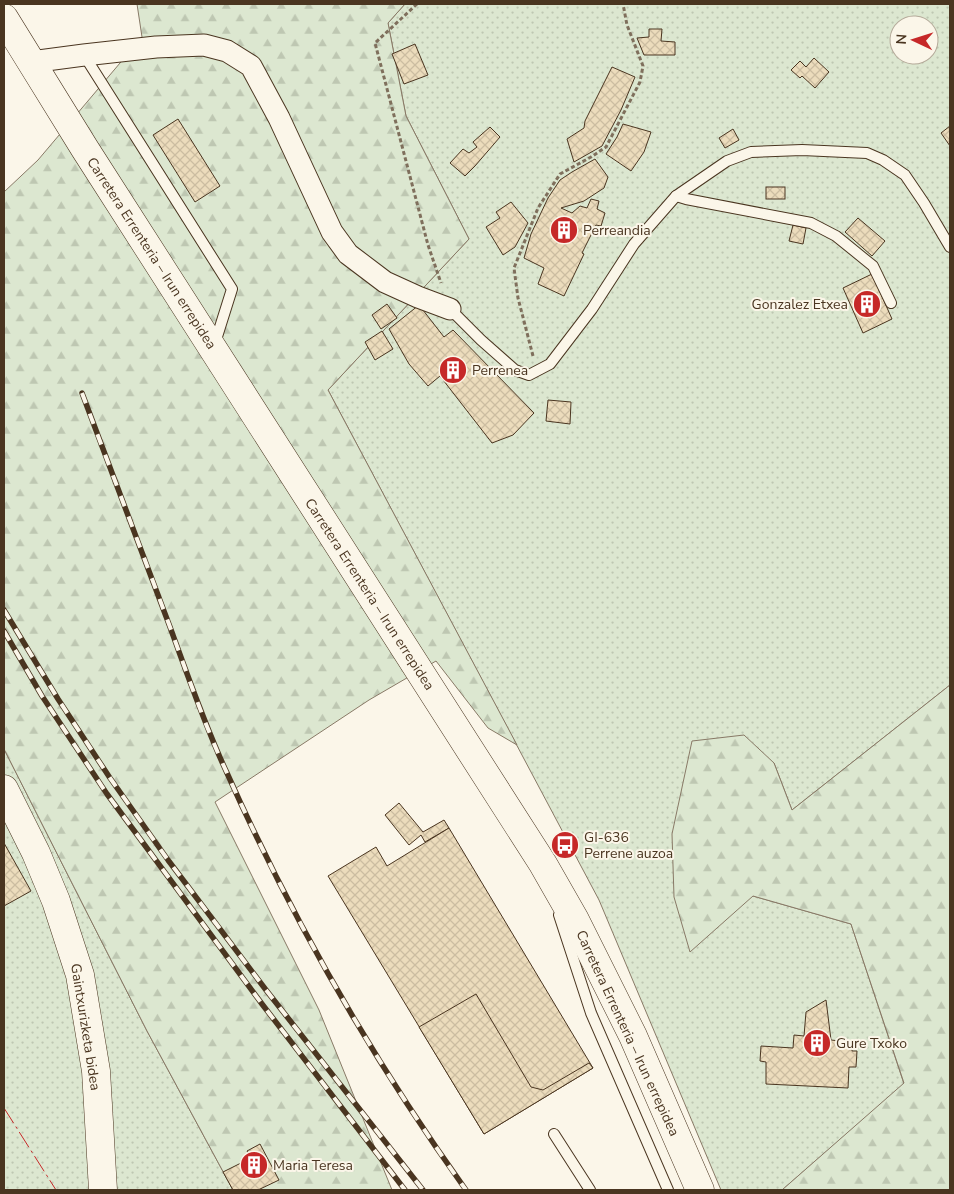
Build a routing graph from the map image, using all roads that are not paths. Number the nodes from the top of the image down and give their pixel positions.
1 (4, 18) edge
2 (84, 55) junction
3 (31, 62) junction
4 (676, 196) junction
5 (950, 247) edge
6 (891, 303) dead end
7 (450, 309) joint
8 (214, 349) junction
9 (4, 789) edge
10 (543, 864) junction
11 (554, 1134) dead end
12 (103, 1190) edge
13 (590, 1190) edge
14 (668, 1190) edge
15 (700, 1190) edge

1 - 3 main road, Carretera Errenteria – Irun errepidea
2 - 3 street
2 - 7 street
2 - 8 lane
3 - 8 main road, Carretera Errenteria – Irun errepidea
4 - 5 lane
4 - 6 lane
4 - 7 lane
8 - 10 main road, Carretera Errenteria – Irun errepidea
9 - 12 main road, Gaintxurizketa bidea
10 - 14 lane
10 - 15 main road, Carretera Errenteria – Irun errepidea
11 - 13 lane

